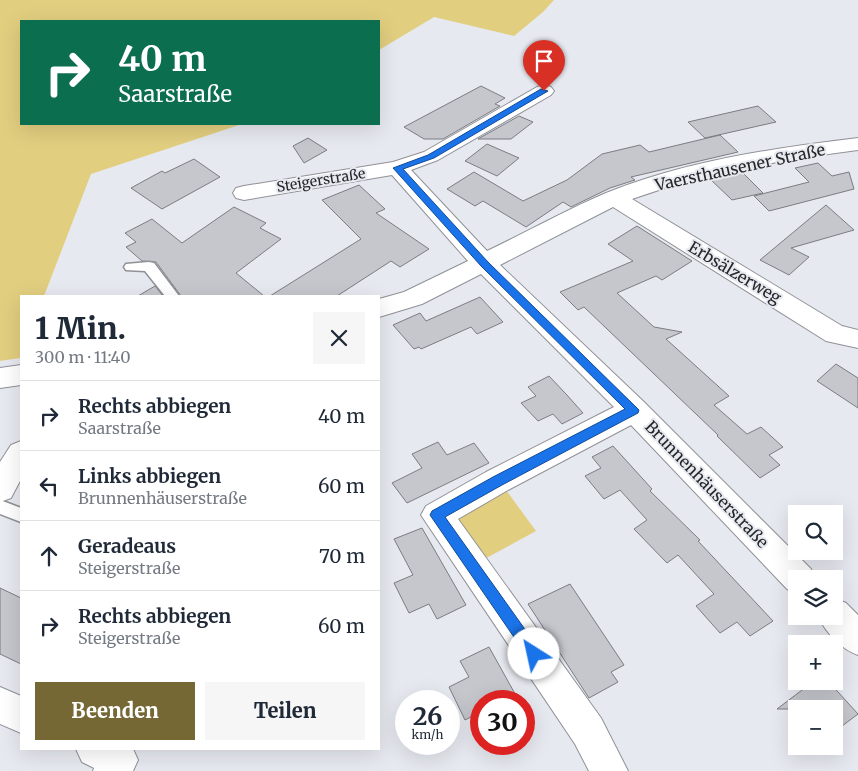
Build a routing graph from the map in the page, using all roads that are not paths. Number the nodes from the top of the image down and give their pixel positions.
1 (544, 91) dead end
2 (858, 144) edge
3 (397, 168) junction
4 (244, 193) dead end
5 (614, 198) junction
6 (485, 264) junction
7 (131, 267) dead end
8 (171, 295) edge
9 (380, 308) edge
10 (858, 339) edge
11 (20, 375) edge
12 (0, 378) edge
13 (634, 410) junction
14 (20, 455) edge
15 (0, 489) edge
16 (0, 507) edge
17 (20, 515) edge
18 (790, 570) edge
19 (843, 623) edge
20 (858, 639) edge
21 (0, 705) edge
22 (20, 715) edge
23 (97, 750) edge
24 (112, 771) edge
25 (609, 771) edge

1 - 3 street, Steigerstraße
2 - 5 street, Vaersthausener Straße
3 - 4 street, Steigerstraße
3 - 6 street
5 - 6 street, Vaersthausener Straße
5 - 10 street, Erbsälzerweg
6 - 9 street, Vaersthausener Straße
6 - 13 street, Brunnenhäuserstraße
7 - 8 lane
11 - 12 street
13 - 18 street, Brunnenhäuserstraße
13 - 25 street
14 - 15 street
16 - 17 lane
19 - 20 street
21 - 22 street
23 - 24 street

